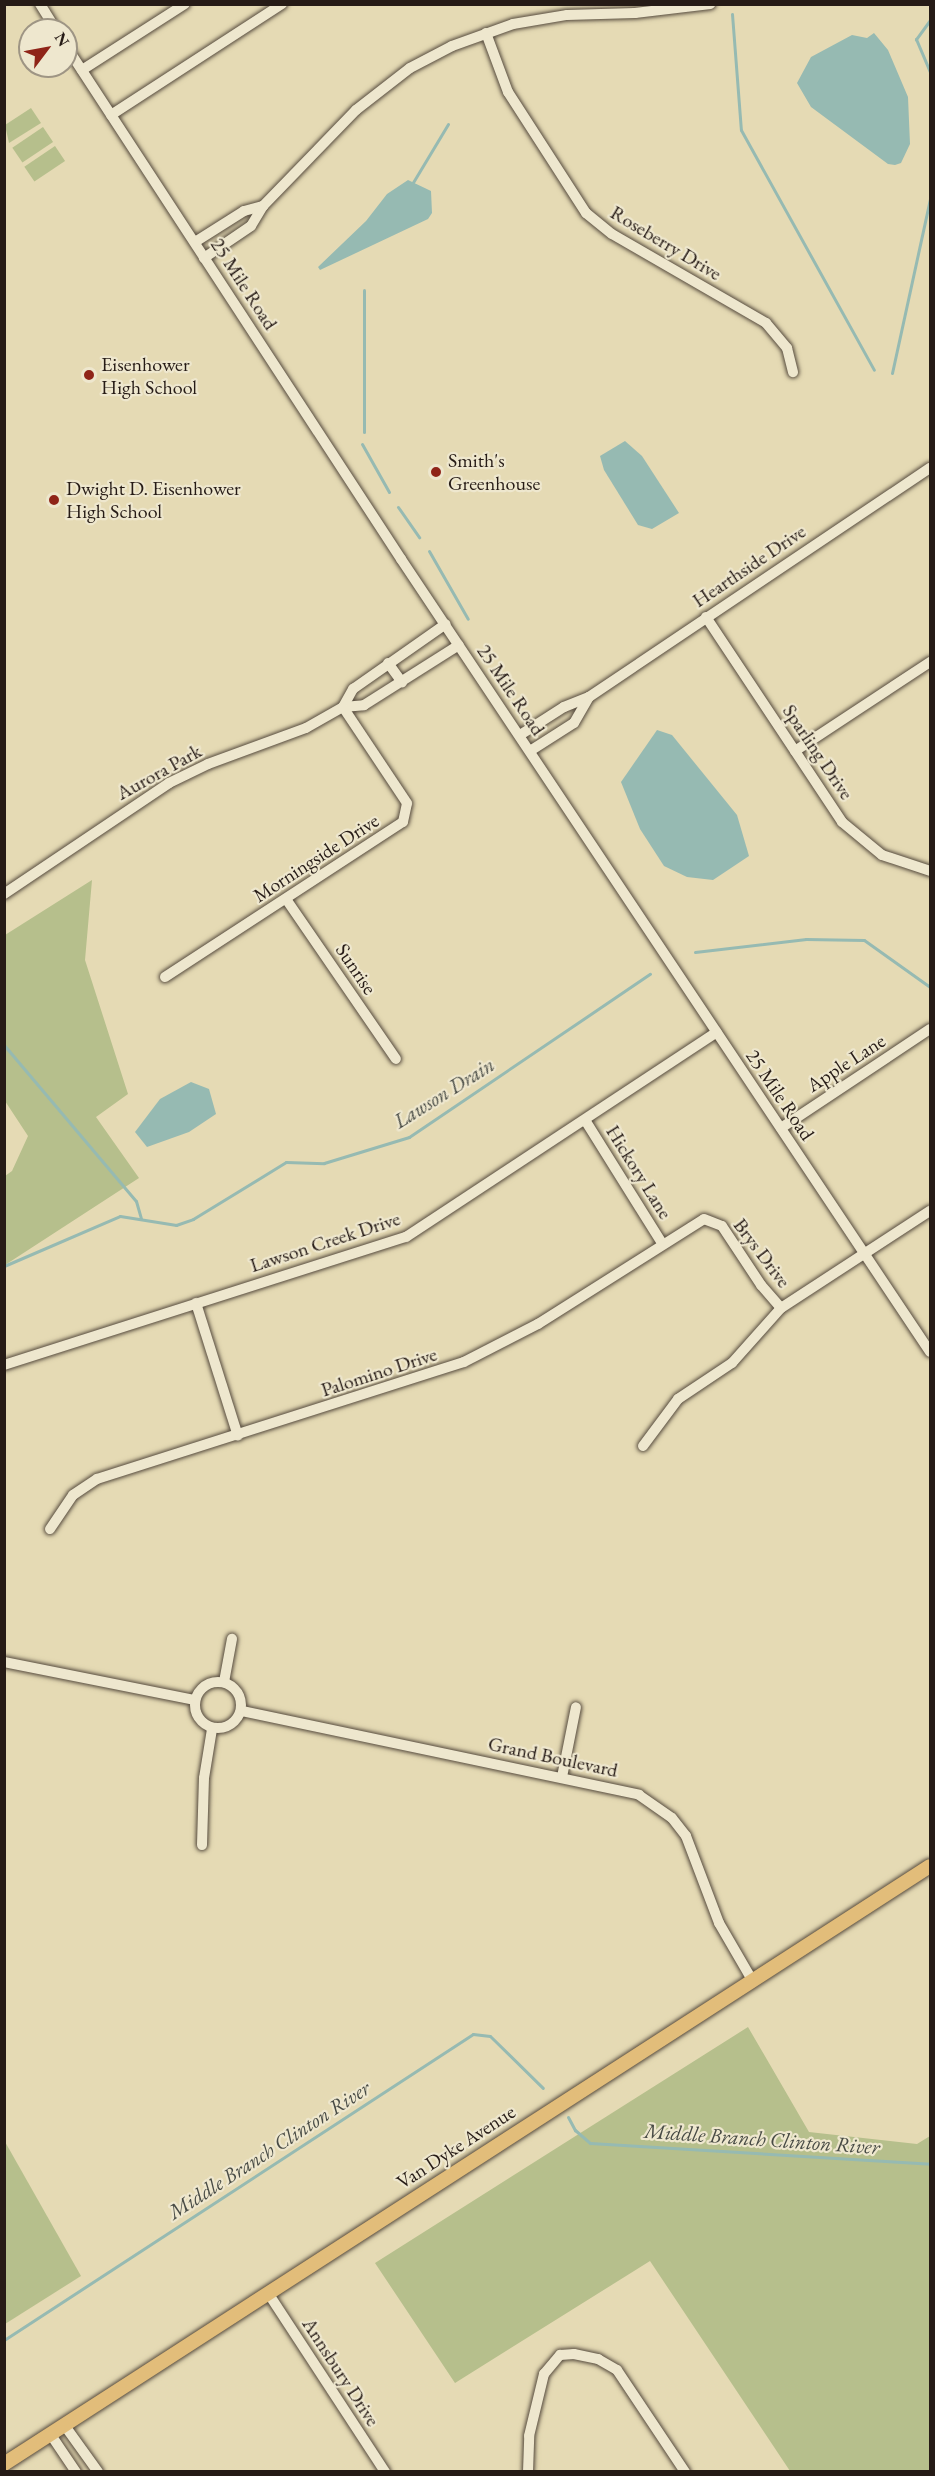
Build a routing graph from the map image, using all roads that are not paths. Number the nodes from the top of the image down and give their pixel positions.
1 (40, 4) edge
2 (184, 4) edge
3 (282, 4) edge
4 (711, 4) edge
5 (622, 9) edge
6 (49, 18) edge
7 (486, 33) junction
8 (78, 64) edge
9 (82, 70) junction
10 (111, 115) junction
11 (263, 206) junction
12 (195, 242) junction
13 (204, 258) junction
14 (793, 372) dead end
15 (930, 468) edge
16 (706, 617) junction
17 (446, 624) junction
18 (459, 645) junction
19 (930, 662) edge
20 (388, 663) junction
21 (402, 682) junction
22 (589, 697) junction
23 (343, 707) junction
24 (520, 735) junction
25 (530, 751) junction
26 (795, 751) junction
27 (930, 871) edge
28 (4, 894) edge
29 (286, 899) junction
30 (165, 977) dead end
31 (930, 1029) edge
32 (717, 1032) junction
33 (396, 1059) dead end
34 (585, 1120) junction
35 (781, 1128) junction
36 (930, 1211) edge
37 (712, 1219) joint
38 (662, 1243) junction
39 (865, 1254) junction
40 (196, 1303) junction
41 (781, 1308) junction
42 (930, 1352) edge
43 (4, 1365) edge
44 (238, 1436) junction
45 (643, 1446) dead end
46 (50, 1529) dead end
47 (232, 1639) dead end
48 (4, 1662) edge
49 (224, 1682) junction
50 (195, 1700) junction
51 (576, 1707) dead end
52 (242, 1710) junction
53 (212, 1729) junction
54 (562, 1777) junction
55 (202, 1845) dead end
56 (930, 1866) edge
57 (752, 1980) junction
58 (268, 2293) junction
59 (65, 2426) junction
60 (51, 2435) junction
61 (4, 2464) edge
62 (95, 2468) edge
63 (76, 2472) edge
64 (81, 2472) edge
65 (385, 2472) edge
66 (528, 2472) edge
67 (685, 2472) edge

1 - 6 street
2 - 9 street
3 - 10 street
4 - 5 street
5 - 7 street
7 - 11 street
7 - 14 street, Roseberry Drive
8 - 9 street, 25 Mile Road
9 - 10 street, 25 Mile Road
10 - 12 street, 25 Mile Road
11 - 12 street
11 - 13 street
12 - 13 street, 25 Mile Road
13 - 17 street, 25 Mile Road
15 - 16 street, Hearthside Drive
16 - 22 street, Hearthside Drive
16 - 26 street, Sparling Drive
17 - 18 street, 25 Mile Road
17 - 20 street, Aurora Park
18 - 21 street, Aurora Park
18 - 24 street, 25 Mile Road
19 - 26 street
20 - 21 street
20 - 23 street, Aurora Park
21 - 23 street, Aurora Park
22 - 24 street, Hearthside Drive
22 - 25 street, Hearthside Drive
23 - 28 street, Aurora Park
23 - 29 street, Morningside Drive
24 - 25 street, 25 Mile Road
25 - 32 street, 25 Mile Road
26 - 27 street, Sparling Drive
29 - 30 street, Morningside Drive
29 - 33 street, Sunrise
31 - 35 street, Apple Lane
32 - 34 street, Lawson Creek Drive
32 - 35 street, 25 Mile Road
34 - 38 street, Hickory Lane
34 - 40 street, Lawson Creek Drive
35 - 39 street, 25 Mile Road
36 - 39 street
37 - 38 street, Palomino Drive
37 - 41 street, Brys Drive
38 - 44 street, Palomino Drive
39 - 41 street
39 - 42 street, 25 Mile Road
40 - 43 street, Lawson Creek Drive
40 - 44 street
41 - 45 street
44 - 46 street, Palomino Drive
47 - 49 street
48 - 50 street
49 - 50 street
49 - 52 street
50 - 53 street
51 - 54 street
52 - 53 street
52 - 54 street, Grand Boulevard
53 - 55 street
54 - 57 street, Grand Boulevard
56 - 57 main road, Van Dyke Avenue
57 - 58 main road, Van Dyke Avenue
58 - 59 main road, Van Dyke Avenue
58 - 65 street, Annsbury Drive
59 - 60 main road, Van Dyke Avenue
59 - 62 street
60 - 61 main road, Van Dyke Avenue
60 - 63 street
62 - 64 street
66 - 67 street

